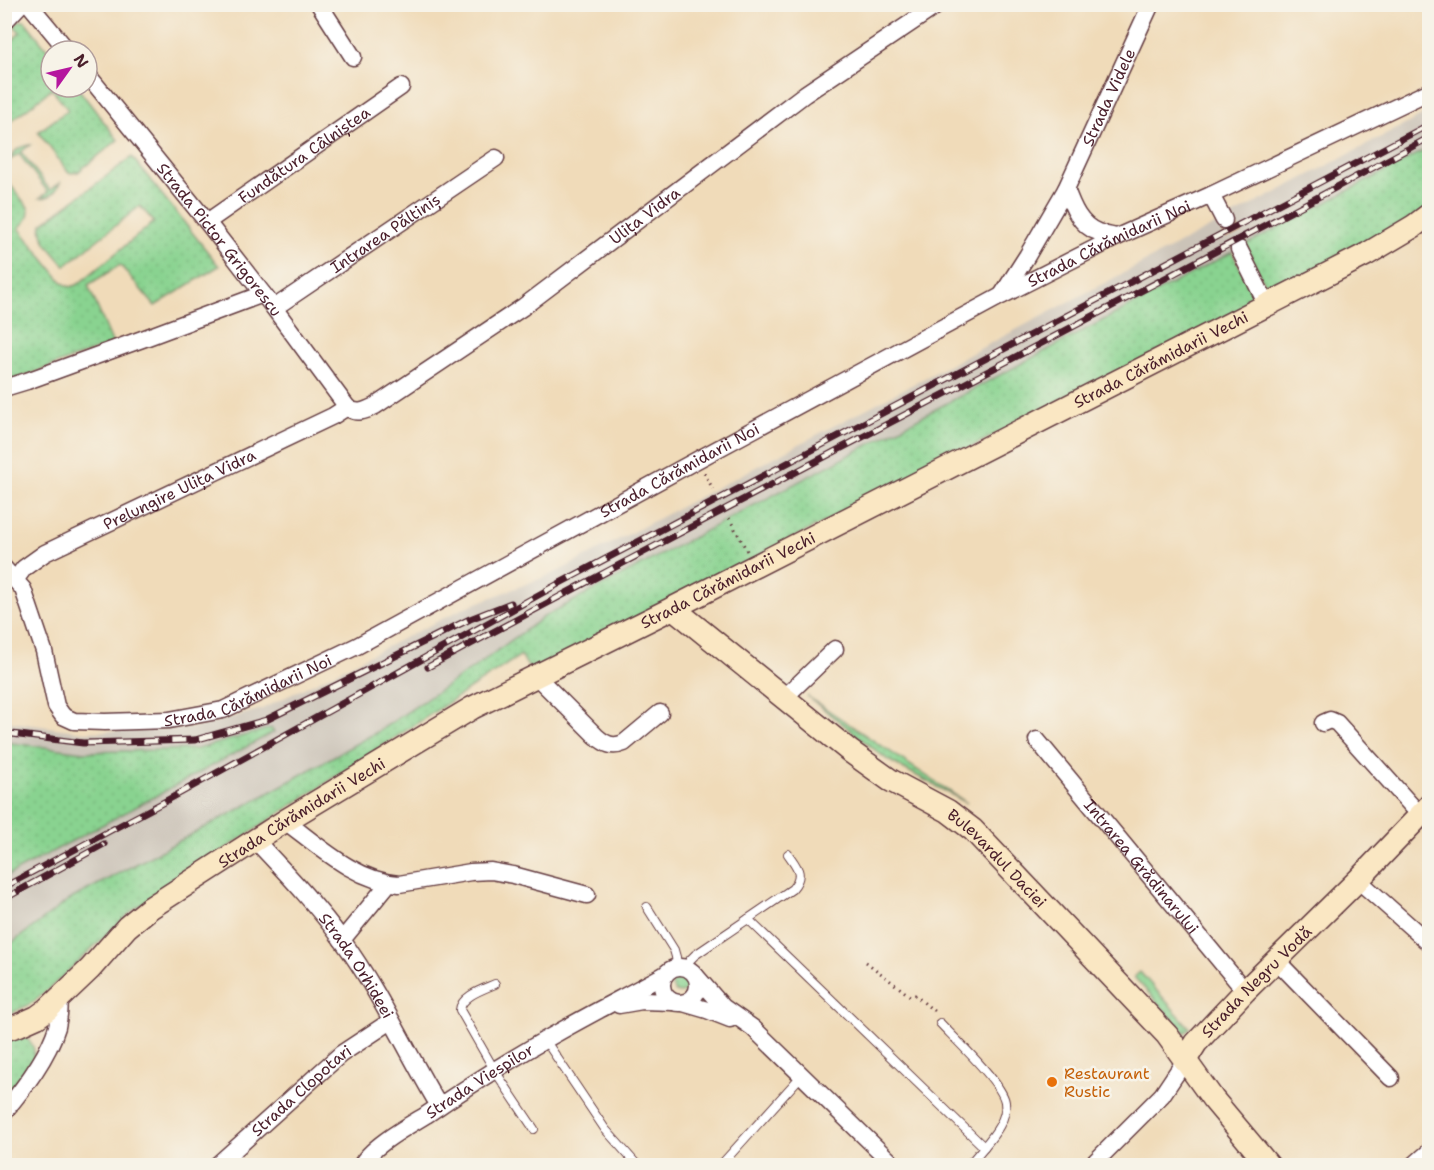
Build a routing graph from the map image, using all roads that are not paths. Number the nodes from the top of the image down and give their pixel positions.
1 (21, 4) edge
2 (29, 4) edge
3 (319, 4) edge
4 (939, 4) edge
5 (1151, 4) edge
6 (4, 22) edge
7 (58, 39) edge
8 (354, 57) dead end
9 (401, 87) dead end
10 (99, 89) edge
11 (1430, 91) edge
12 (496, 158) dead end
13 (1066, 189) junction
14 (1211, 195) junction
15 (1430, 214) edge
16 (1224, 220) tunnel mouth
17 (207, 222) junction
18 (1118, 237) junction
19 (1239, 249) tunnel mouth
20 (263, 294) junction
21 (1001, 296) junction
22 (1267, 305) junction
23 (274, 308) junction
24 (4, 388) edge
25 (347, 407) junction
26 (10, 574) edge
27 (673, 608) junction
28 (835, 649) dead end
29 (536, 676) junction
30 (785, 698) junction
31 (660, 713) dead end
32 (1323, 723) dead end
33 (1037, 740) dead end
34 (1425, 810) edge
35 (285, 821) junction
36 (255, 840) junction
37 (788, 854) dead end
38 (1358, 880) junction
39 (389, 883) junction
40 (587, 895) dead end
41 (647, 907) dead end
42 (748, 919) junction
43 (342, 940) junction
44 (1430, 944) edge
45 (1276, 960) junction
46 (681, 971) junction
47 (495, 984) dead end
48 (1245, 992) junction
49 (60, 998) junction
50 (678, 1002) junction
51 (606, 1007) junction
52 (391, 1021) junction
53 (940, 1023) dead end
54 (753, 1028) junction
55 (4, 1030) edge
56 (546, 1040) junction
57 (1186, 1059) junction
58 (495, 1071) junction
59 (801, 1076) junction
60 (1391, 1078) dead end
61 (439, 1106) junction
62 (4, 1112) edge
63 (534, 1129) dead end
64 (984, 1148) junction
65 (1429, 1152) edge
66 (216, 1166) edge
67 (361, 1166) edge
68 (638, 1166) edge
69 (720, 1166) edge
70 (895, 1166) edge
71 (968, 1166) edge
72 (1091, 1166) edge
73 (1269, 1166) edge
74 (1413, 1166) edge

1 - 6 street
2 - 7 street
3 - 8 street
4 - 25 street, Ulița Vidra
5 - 13 street, Strada Videle
9 - 17 street, Fundătura Câlniștea
10 - 17 street, Strada Pictor Grigorescu
11 - 14 street, Strada Cărămidarii Noi
12 - 23 street, Intrarea Păltiniș
13 - 18 street
13 - 21 street, Strada Videle
14 - 16 street
14 - 18 street, Strada Cărămidarii Noi
15 - 22 street, Strada Cărămidarii Vechi
17 - 20 street, Strada Pictor Grigorescu
18 - 21 street, Strada Cărămidarii Noi
19 - 22 street
20 - 23 street, Strada Pictor Grigorescu
20 - 24 street
21 - 26 street, Strada Cărămidarii Noi
22 - 27 street, Strada Cărămidarii Vechi
23 - 25 street, Strada Pictor Grigorescu
25 - 26 street, Prelungire Ulița Vidra
27 - 29 street, Strada Cărămidarii Vechi
27 - 30 street, Bulevardul Daciei
28 - 30 street
29 - 31 street
29 - 35 street, Strada Cărămidarii Vechi
30 - 57 street, Bulevardul Daciei
32 - 34 street
33 - 48 street, Intrarea Grădinarului
34 - 38 street, Strada Negru Vodă
35 - 36 street, Strada Cărămidarii Vechi
35 - 39 street
36 - 43 street, Strada Orhideei
36 - 49 street, Strada Cărămidarii Vechi
37 - 42 lane
38 - 44 street
38 - 45 street, Strada Negru Vodă
39 - 40 street
39 - 43 street
41 - 46 lane
42 - 46 lane
42 - 64 lane
43 - 52 street, Strada Orhideei
45 - 48 street, Strada Negru Vodă
45 - 60 street
46 - 50 street
46 - 50 street
46 - 51 street, Strada Viespilor
46 - 54 street, Strada Viespilor
47 - 58 lane
48 - 57 street, Strada Negru Vodă
49 - 55 street, Strada Cărămidarii Vechi
49 - 62 street
50 - 51 street, Strada Viespilor
50 - 54 street, Strada Viespilor
51 - 56 street, Strada Viespilor
52 - 61 street, Strada Orhideei
52 - 66 street, Strada Clopotari
53 - 64 lane
54 - 59 street, Strada Viespilor
56 - 58 street, Strada Viespilor
56 - 68 lane
57 - 72 street, Strada Negru Vodă
57 - 73 street, Bulevardul Daciei
58 - 61 street, Strada Viespilor
58 - 63 lane
59 - 69 lane
59 - 70 street, Strada Viespilor
61 - 67 street, Strada Viespilor
64 - 71 lane
65 - 74 street

